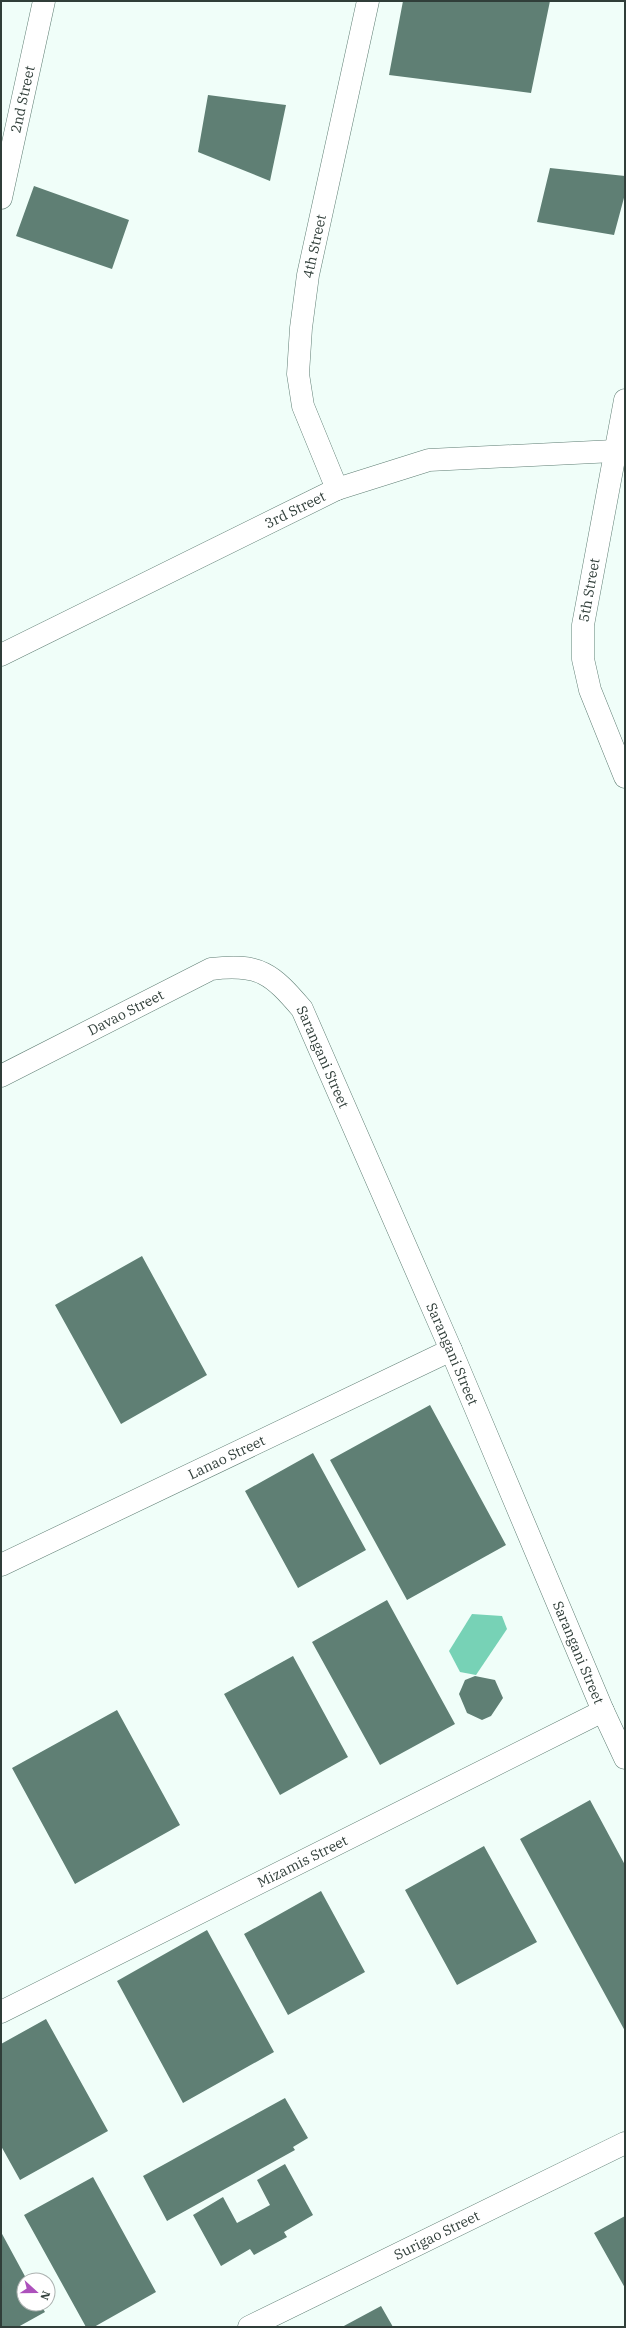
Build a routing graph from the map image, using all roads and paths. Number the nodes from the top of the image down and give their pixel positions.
1 (44, 1) edge
2 (368, 1) edge
3 (1, 198) edge
4 (625, 400) edge
5 (614, 451) junction
6 (336, 489) junction
7 (1, 655) edge
8 (625, 777) edge
9 (255, 969) joint
10 (1, 1076) edge
11 (452, 1350) junction
12 (1, 1565) edge
13 (603, 1711) junction
14 (625, 1758) edge
15 (1, 2012) edge
16 (625, 2143) edge
17 (249, 2327) edge

1 - 3 street, 2nd Street
2 - 6 street, 4th Street
4 - 5 street, 5th Street
5 - 6 street, 3rd Street
5 - 8 street, 5th Street
6 - 7 street, 3rd Street
9 - 10 street, Davao Street
9 - 11 street, Sarangani Street
11 - 12 street, Lanao Street
11 - 13 street, Sarangani Street
13 - 14 street, Sarangani Street
13 - 15 street, Mizamis Street
16 - 17 street, Surigao Street

